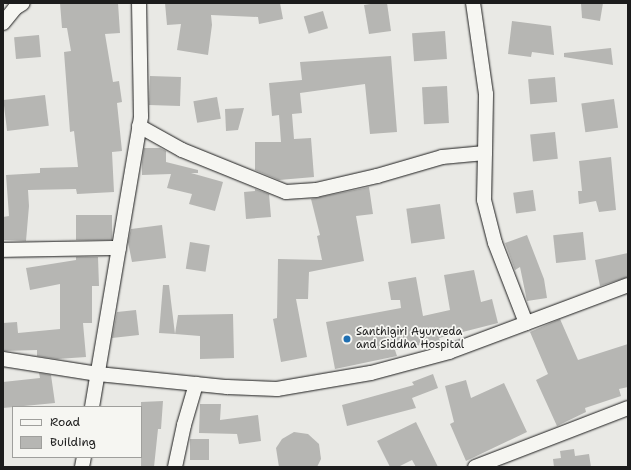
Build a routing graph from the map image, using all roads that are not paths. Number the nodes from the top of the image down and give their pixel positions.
1 (23, 3) edge
2 (139, 3) edge
3 (472, 3) edge
4 (3, 23) edge
5 (139, 126) junction
6 (485, 153) junction
7 (119, 248) junction
8 (3, 250) edge
9 (628, 285) edge
10 (526, 323) junction
11 (3, 359) edge
12 (98, 374) junction
13 (196, 384) junction
14 (92, 406) edge
15 (628, 408) edge
16 (175, 467) edge
17 (475, 467) edge

1 - 4 street
2 - 5 street
3 - 6 street
5 - 6 street
5 - 7 street
6 - 10 street
7 - 8 street
7 - 12 street
9 - 10 street
10 - 13 street
11 - 12 street
12 - 13 street
12 - 14 street
13 - 16 street
15 - 17 street

